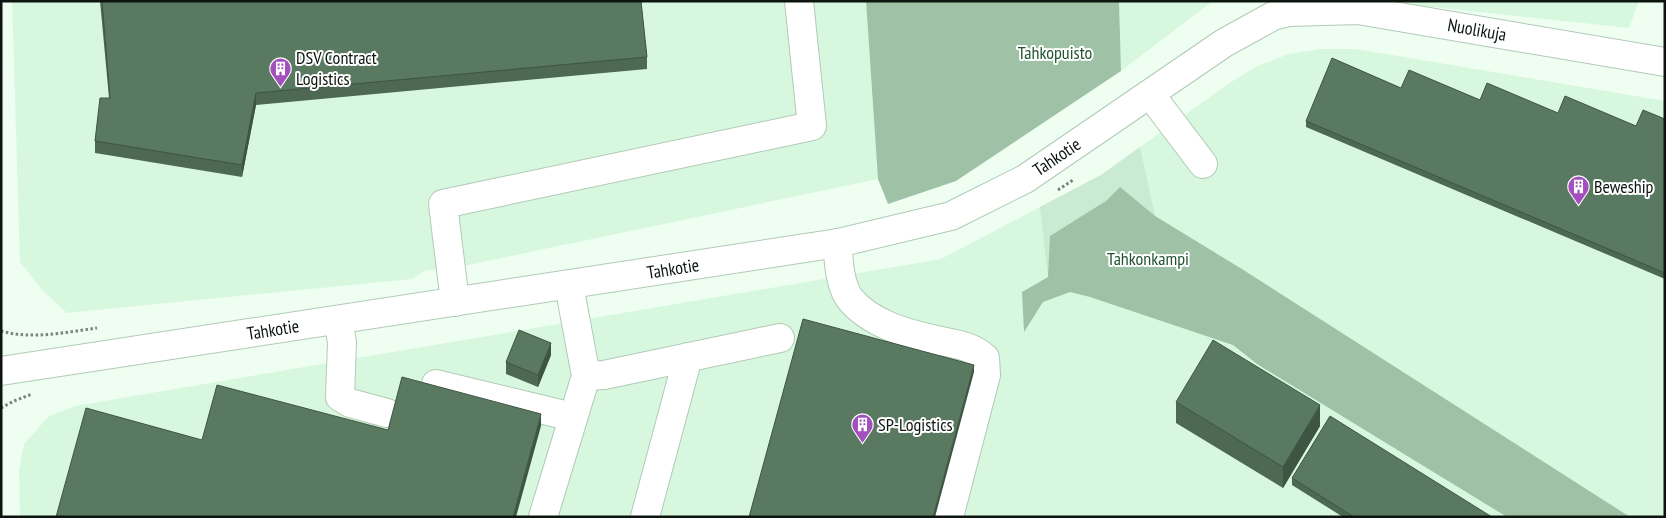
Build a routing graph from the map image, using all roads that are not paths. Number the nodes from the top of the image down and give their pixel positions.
1 (799, 1) edge
2 (1289, 12) joint
3 (1665, 62) edge
4 (1150, 94) junction
5 (1203, 164) dead end
6 (838, 243) junction
7 (568, 285) junction
8 (456, 302) junction
9 (338, 320) junction
10 (780, 338) dead end
11 (688, 357) junction
12 (1, 371) edge
13 (586, 376) junction
14 (436, 384) edge
15 (387, 412) dead end
16 (573, 417) junction
17 (543, 517) edge
18 (645, 517) edge
19 (949, 517) edge

1 - 8 street
2 - 3 street, Nuolikuja
2 - 4 street, Tahkotie
4 - 5 street
4 - 6 street, Tahkotie
6 - 7 street, Tahkotie
6 - 19 street
7 - 8 street, Tahkotie
7 - 13 street
8 - 9 street, Tahkotie
9 - 12 street, Tahkotie
9 - 15 street
10 - 11 street
11 - 13 street
11 - 18 street
13 - 16 street
14 - 16 street
16 - 17 street

